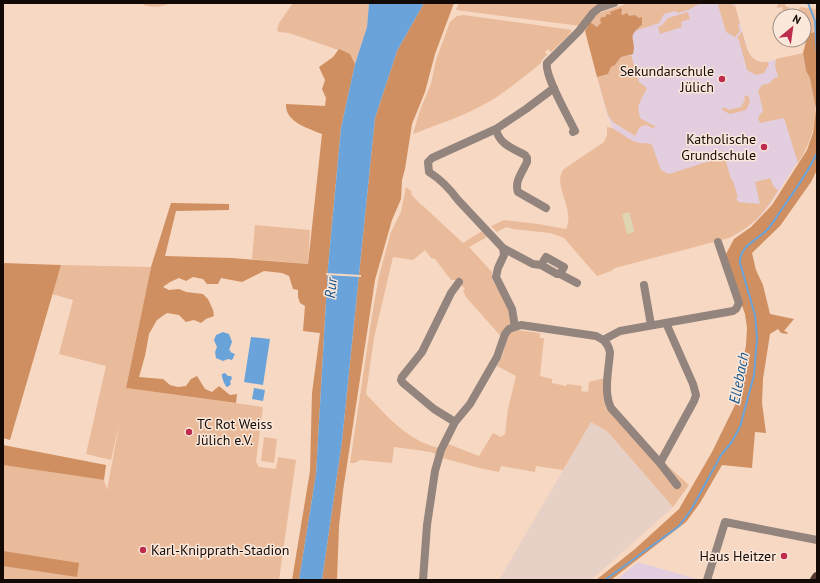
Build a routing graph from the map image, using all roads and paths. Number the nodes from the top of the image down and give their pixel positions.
1 (614, 3) edge
2 (554, 88) junction
3 (496, 129) junction
4 (573, 132) dead end
5 (546, 208) dead end
6 (718, 242) dead end
7 (503, 248) junction
8 (459, 282) dead end
9 (577, 283) dead end
10 (644, 285) dead end
11 (666, 323) junction
12 (650, 325) junction
13 (515, 326) junction
14 (604, 340) junction
15 (455, 422) junction
16 (660, 462) junction
17 (677, 485) dead end
18 (817, 540) edge
19 (817, 576) edge
20 (423, 580) edge
21 (707, 580) edge
22 (815, 580) edge

1 - 2 street
2 - 3 street
2 - 4 street
3 - 5 street
3 - 7 street
6 - 11 street
7 - 9 street
7 - 13 street
8 - 15 street
10 - 12 street
11 - 12 street
11 - 16 street
12 - 14 street
13 - 14 street
13 - 15 street
14 - 16 street
15 - 20 street
16 - 17 street
18 - 21 street
19 - 22 main road

